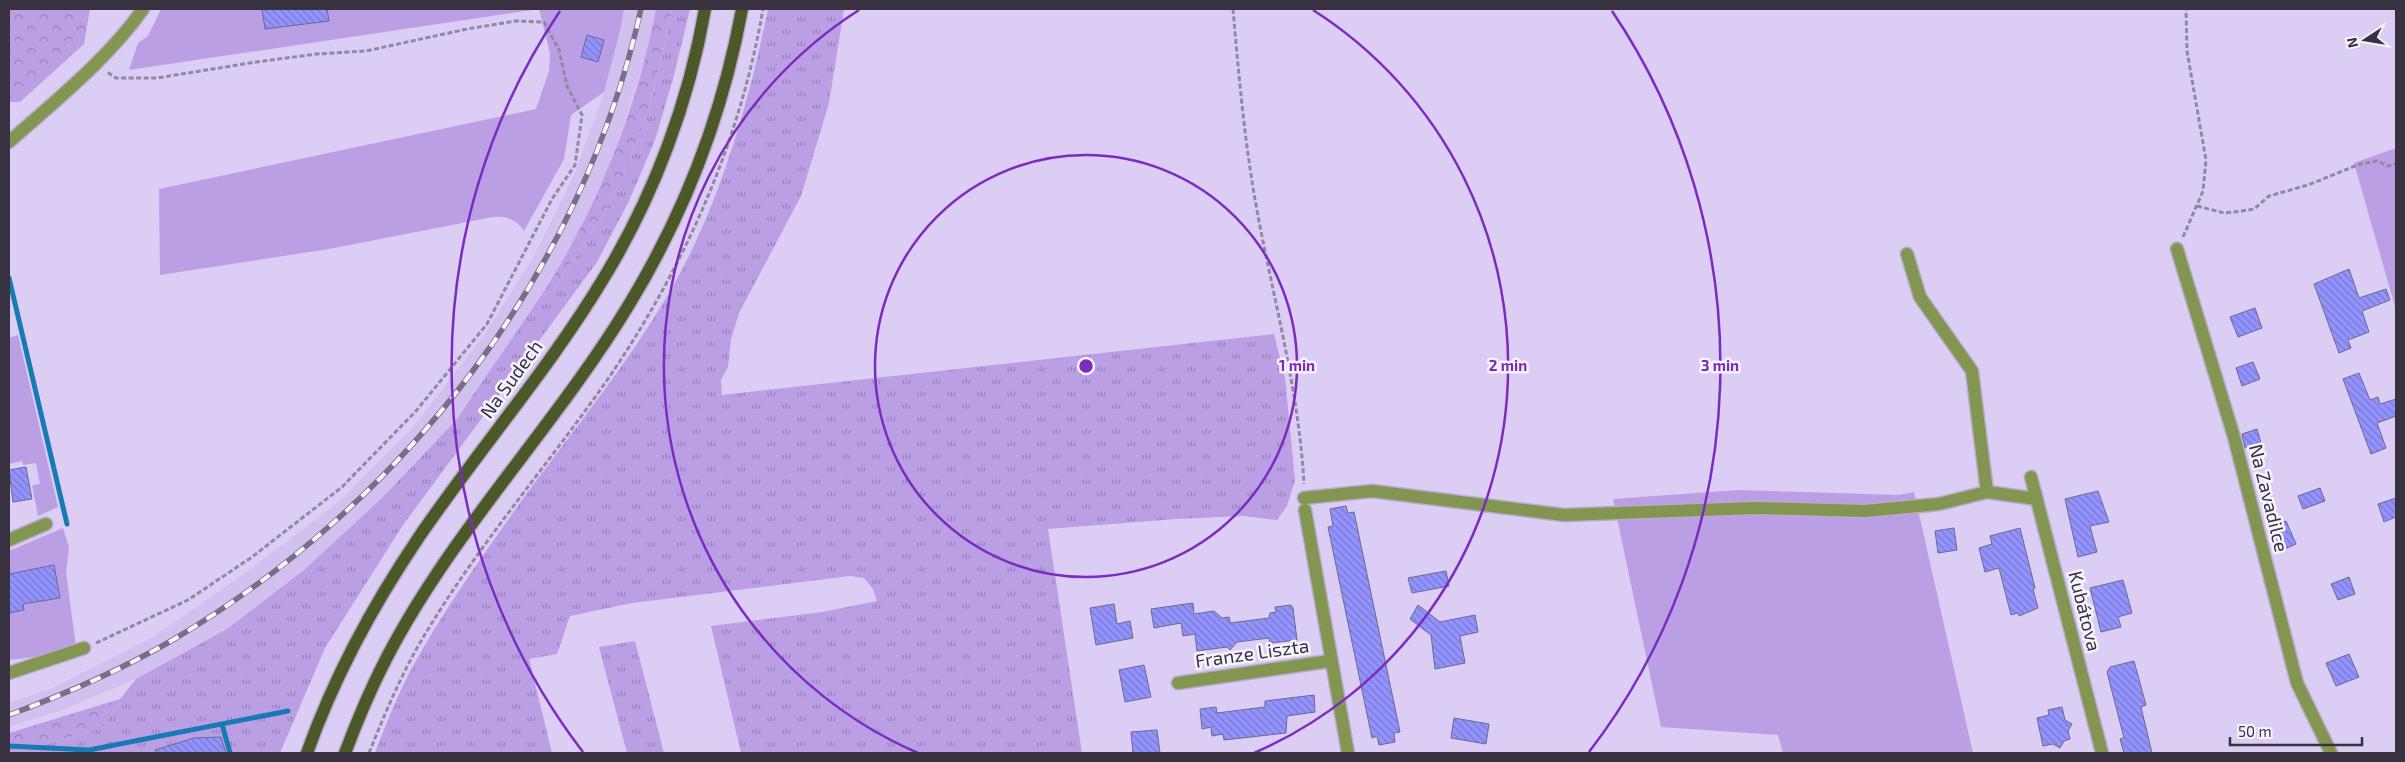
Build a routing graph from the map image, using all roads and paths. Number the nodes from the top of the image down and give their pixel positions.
1 (143, 9) edge
2 (705, 9) edge
3 (742, 9) edge
4 (1233, 9) edge
5 (2186, 9) edge
6 (94, 64) junction
7 (9, 142) edge
8 (2396, 164) edge
9 (2197, 206) junction
10 (2176, 249) joint
11 (1907, 254) dead end
12 (2031, 477) dead end
13 (1987, 492) junction
14 (2037, 499) junction
15 (1305, 504) junction
16 (46, 524) dead end
17 (9, 540) edge
18 (84, 648) joint
19 (1330, 661) junction
20 (9, 673) edge
21 (1178, 683) dead end
22 (307, 753) edge
23 (345, 753) edge
24 (1348, 753) edge
25 (2102, 753) edge
26 (2332, 753) edge

1 - 6 street
2 - 22 main road, Na Sudech
3 - 23 main road
4 - 15 path
5 - 9 path
6 - 7 street
6 - 18 path
8 - 9 path
9 - 10 path
10 - 26 street, Na Zavadilce
11 - 13 street
12 - 14 street, Kubátova
13 - 14 street
13 - 15 street
14 - 25 street, Kubátova
15 - 19 street, Franze Liszta
16 - 17 street
18 - 20 street
19 - 21 street, Franze Liszta
19 - 24 street, Franze Liszta

